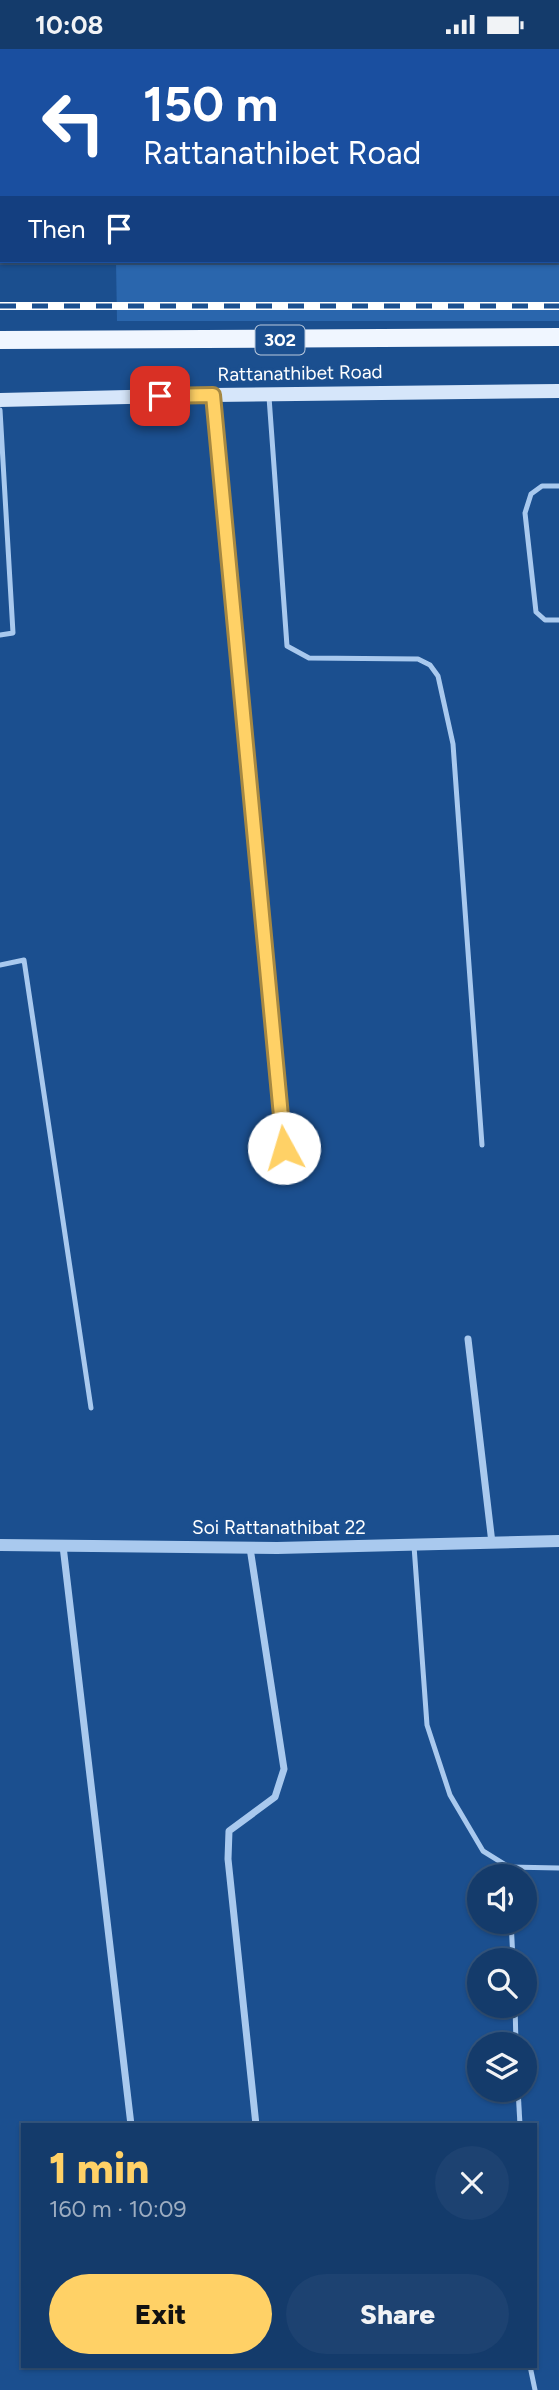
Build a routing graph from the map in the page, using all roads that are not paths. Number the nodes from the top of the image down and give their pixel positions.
1 (559, 337) edge
2 (0, 340) edge
3 (559, 391) edge
4 (269, 394) junction
5 (213, 395) junction
6 (0, 400) edge
7 (0, 411) edge
8 (559, 486) edge
9 (559, 620) edge
10 (0, 635) edge
11 (0, 965) edge
12 (482, 1145) dead end
13 (284, 1148) dead end
14 (468, 1339) dead end
15 (91, 1408) dead end
16 (559, 1541) edge
17 (492, 1543) junction
18 (0, 1545) edge
19 (414, 1545) junction
20 (63, 1546) junction
21 (250, 1548) junction
22 (504, 1864) edge
23 (537, 1868) edge
24 (559, 1868) edge
25 (519, 2102) edge
26 (131, 2123) edge
27 (257, 2123) edge
28 (520, 2123) edge
29 (530, 2368) edge
30 (535, 2390) edge

1 - 2 main road, Rattanathibet Road / 302
3 - 4 main road, Rattanathibet Road
4 - 5 main road, Rattanathibet Road
4 - 12 lane
5 - 6 main road, Rattanathibet Road
5 - 13 street
7 - 10 lane
8 - 9 lane
11 - 15 lane
14 - 17 street
16 - 17 street, Soi Rattanathibat 22
17 - 19 street, Soi Rattanathibat 22
18 - 20 street, Soi Rattanathibat 22
19 - 21 street, Soi Rattanathibat 22
19 - 22 lane
20 - 21 street, Soi Rattanathibat 22
20 - 26 street
21 - 27 street
23 - 24 lane
25 - 28 lane
29 - 30 lane

